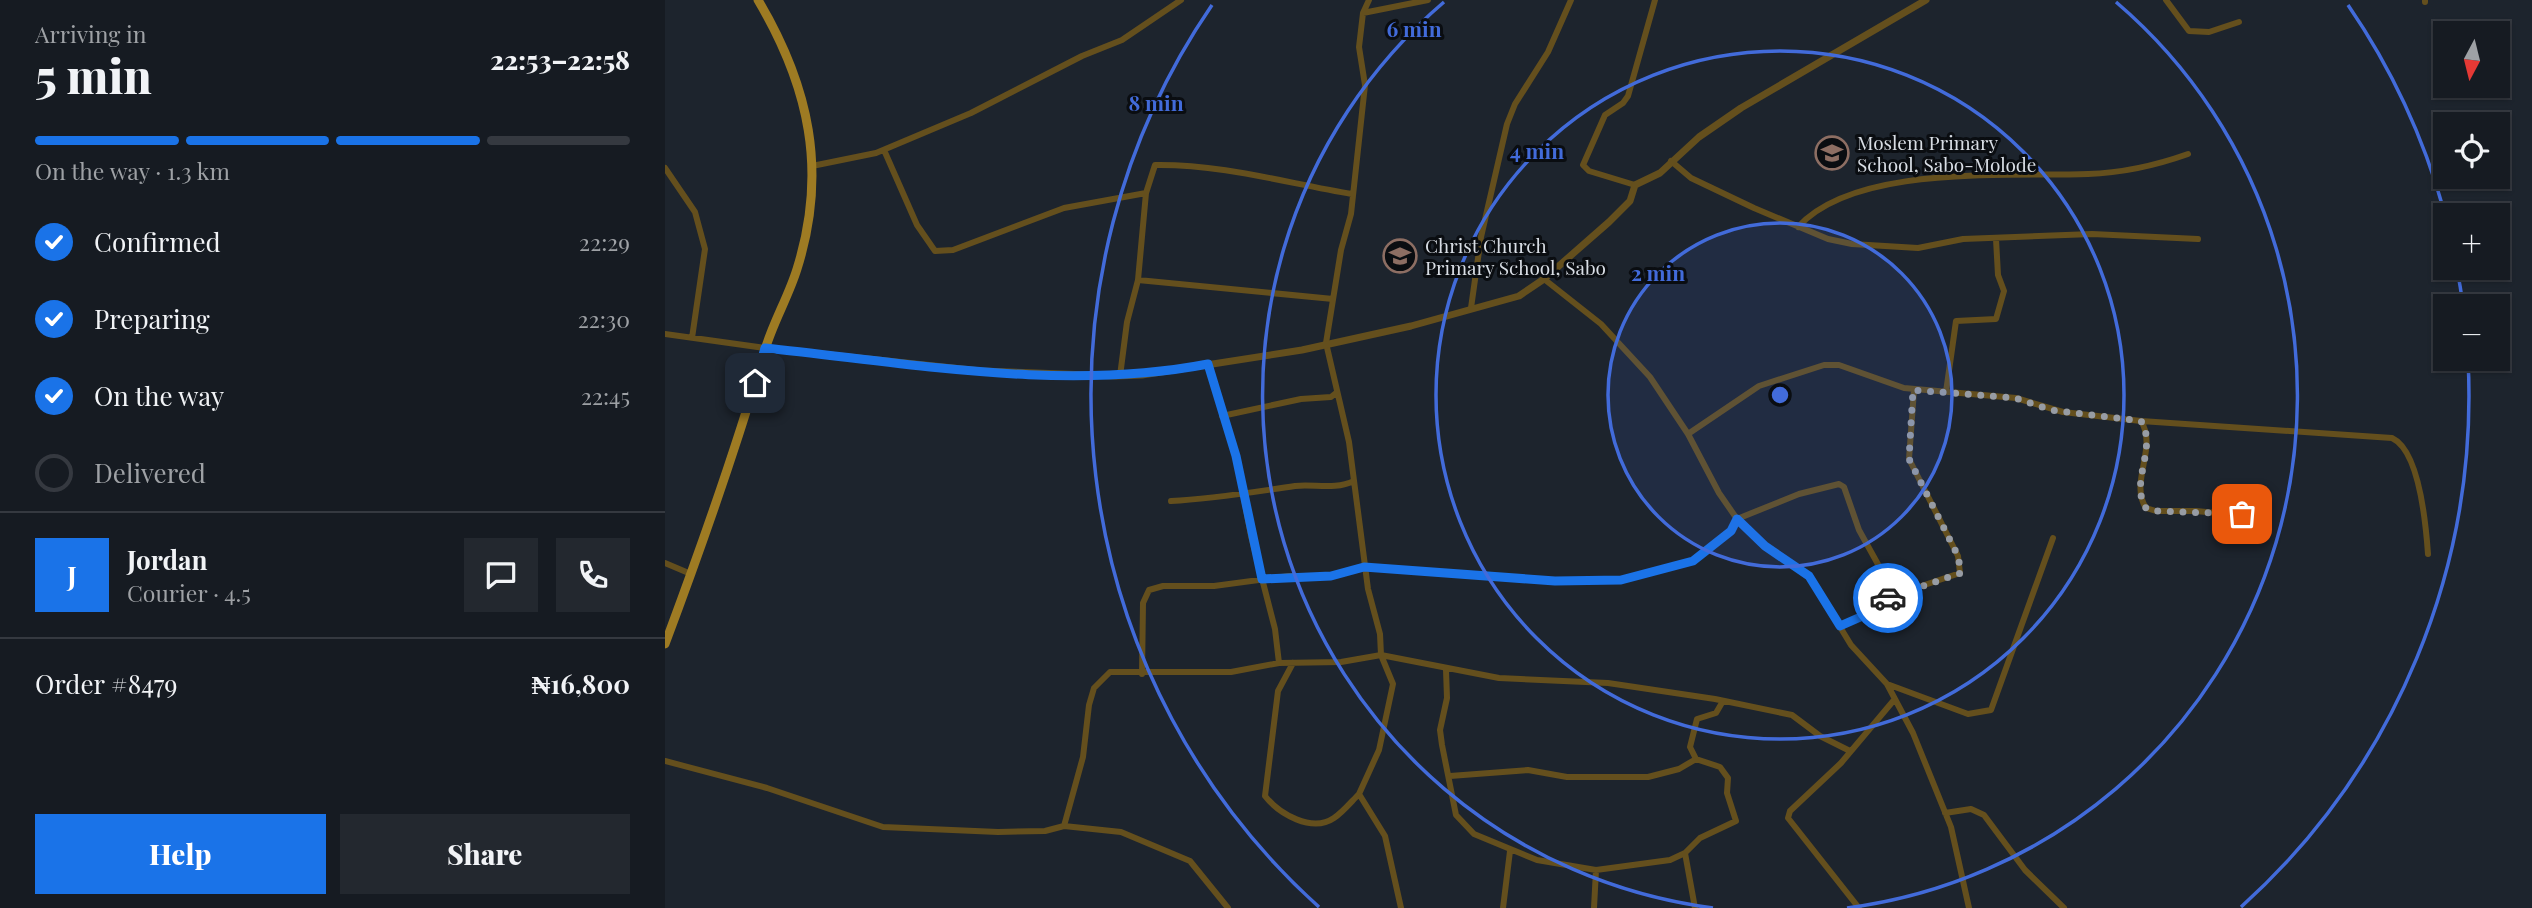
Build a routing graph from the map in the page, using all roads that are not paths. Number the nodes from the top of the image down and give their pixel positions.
1 (758, 0) edge
2 (1181, 0) edge
3 (1369, 0) edge
4 (1428, 0) edge
5 (1571, 0) edge
6 (1655, 0) edge
7 (1926, 0) edge
8 (2166, 0) edge
9 (1363, 13) junction
10 (2239, 22) dead end
11 (884, 150) junction
12 (2188, 154) dead end
13 (1671, 161) junction
14 (812, 166) junction
15 (665, 168) edge
16 (1635, 185) junction
17 (1146, 193) junction
18 (1352, 194) junction
19 (1798, 227) junction
20 (1996, 239) junction
21 (2198, 239) dead end
22 (1544, 279) junction
23 (1138, 280) junction
24 (1333, 299) junction
25 (1471, 309) junction
26 (665, 334) edge
27 (692, 338) junction
28 (1326, 343) junction
29 (765, 348) junction
30 (1208, 364) junction
31 (1120, 376) junction
32 (1913, 390) junction
33 (1946, 392) junction
34 (1336, 393) junction
35 (1222, 416) junction
36 (2141, 421) junction
37 (1688, 434) junction
38 (1354, 481) junction
39 (1243, 494) junction
40 (1171, 501) dead end
41 (2258, 517) dead end
42 (1737, 519) junction
43 (2053, 538) dead end
44 (2428, 554) dead end
45 (665, 563) edge
46 (1364, 567) junction
47 (691, 574) junction
48 (1262, 579) junction
49 (1895, 595) junction
50 (1840, 626) junction
51 (665, 645) edge
52 (1381, 655) junction
53 (1279, 663) junction
54 (1293, 663) junction
55 (1446, 670) junction
56 (1142, 674) junction
57 (1887, 684) junction
58 (1894, 700) junction
59 (1723, 701) junction
60 (1850, 751) junction
61 (1696, 759) junction
62 (665, 761) edge
63 (1450, 776) junction
64 (1359, 794) junction
65 (1945, 813) junction
66 (1064, 826) junction
67 (1510, 851) junction
68 (1685, 853) junction
69 (1596, 870) junction
70 (1229, 908) edge
71 (1401, 908) edge
72 (1503, 908) edge
73 (1594, 908) edge
74 (1695, 908) edge
75 (1859, 908) edge
76 (1969, 908) edge
77 (2064, 908) edge

1 - 14 main road
2 - 11 street
3 - 9 street
4 - 9 street
5 - 25 street
6 - 16 street
7 - 13 street
8 - 10 street
9 - 18 street
11 - 14 street
11 - 17 street
12 - 19 street
13 - 16 street
13 - 19 street
14 - 29 main road
15 - 27 street
16 - 22 street
17 - 18 street
17 - 23 street
18 - 24 street
19 - 20 street
20 - 21 street
20 - 33 street
22 - 25 street
22 - 37 street
23 - 24 street
23 - 31 street
24 - 28 street
25 - 28 street
26 - 27 street
27 - 29 street
28 - 30 street
28 - 34 street
29 - 31 street
29 - 47 main road
30 - 31 street
30 - 35 street
32 - 33 street
32 - 37 street
32 - 49 street
33 - 36 street
34 - 35 street
34 - 38 street
35 - 39 street
36 - 41 street
36 - 44 street
37 - 42 street
38 - 39 street
38 - 46 street
39 - 40 street
39 - 48 street
42 - 46 street
42 - 49 street
42 - 50 street
43 - 57 street
45 - 47 street
46 - 48 street
46 - 52 street
47 - 51 main road
48 - 53 street
48 - 56 street
49 - 50 street
50 - 57 street
52 - 54 street
52 - 55 street
52 - 64 street
53 - 54 street
53 - 56 street
54 - 64 street
55 - 59 street
55 - 63 street
56 - 66 street
57 - 58 street
58 - 60 street
58 - 65 street
59 - 60 street
59 - 61 street
60 - 75 street
61 - 63 street
61 - 68 street
62 - 66 street
63 - 67 street
64 - 71 street
65 - 76 street
65 - 77 street
66 - 70 street
67 - 69 street
67 - 72 street
68 - 69 street
68 - 74 street
69 - 73 street

